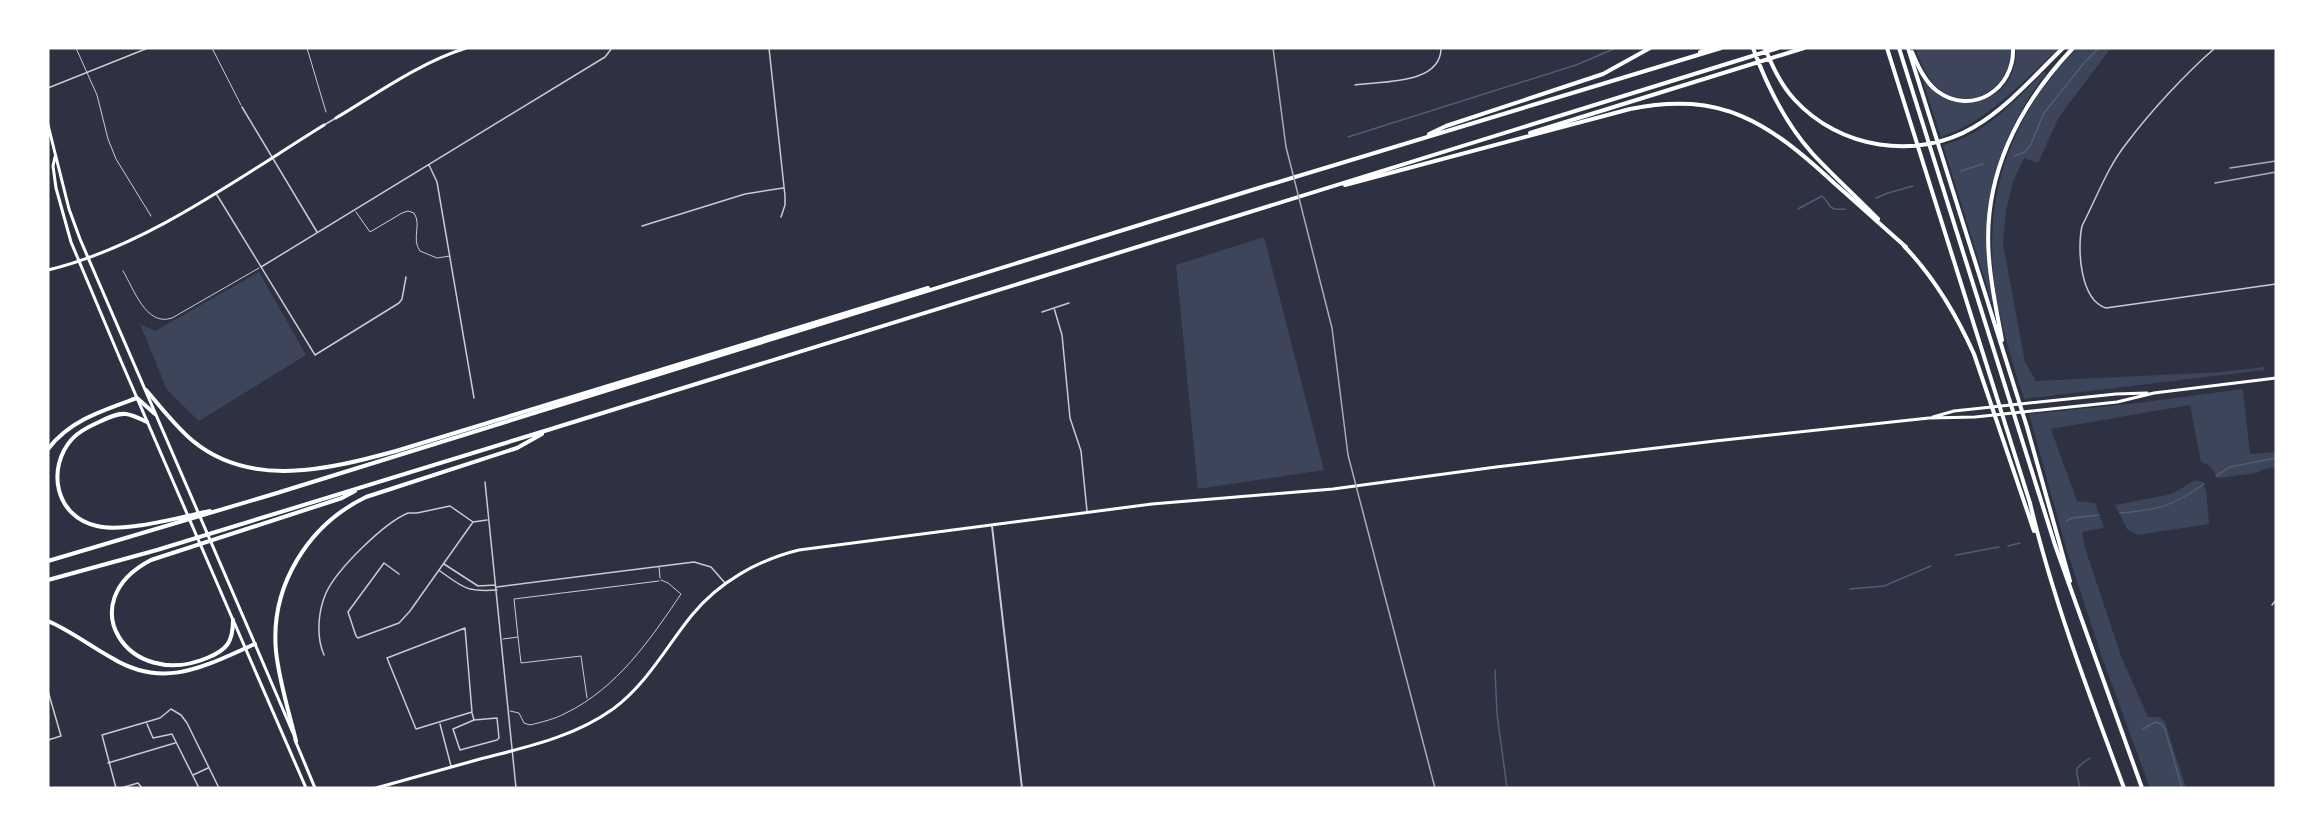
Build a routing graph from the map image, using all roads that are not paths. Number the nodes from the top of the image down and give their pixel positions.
1 (76, 48) edge
2 (148, 48) edge
3 (212, 48) edge
4 (307, 48) edge
5 (466, 48) edge
6 (612, 48) edge
7 (769, 48) edge
8 (1441, 48) edge
9 (1650, 48) edge
10 (1709, 48) edge
11 (1721, 48) edge
12 (1753, 48) edge
13 (1765, 48) edge
14 (1778, 48) edge
15 (1804, 48) edge
16 (1887, 48) edge
17 (1899, 48) edge
18 (1909, 48) edge
19 (2013, 48) edge
20 (2063, 48) edge
21 (2073, 48) edge
22 (2215, 48) edge
23 (1686, 58) junction
24 (88, 71) junction
25 (1354, 85) dead end
26 (48, 88) edge
27 (242, 107) joint
28 (326, 112) dead end
29 (336, 118) joint
30 (324, 124) joint
31 (48, 125) edge
32 (1418, 139) junction
33 (1504, 141) junction
34 (55, 155) junction
35 (272, 157) junction
36 (428, 165) junction
37 (784, 188) junction
38 (215, 192) junction
39 (1317, 193) junction
40 (355, 210) junction
41 (151, 216) dead end
42 (781, 217) dead end
43 (642, 226) dead end
44 (317, 233) junction
45 (1906, 248) junction
46 (450, 256) junction
47 (89, 258) junction
48 (80, 262) junction
49 (261, 267) junction
50 (48, 270) edge
51 (123, 271) dead end
52 (406, 278) dead end
53 (952, 283) junction
54 (2276, 284) edge
55 (1069, 303) dead end
56 (1054, 308) junction
57 (1042, 312) dead end
58 (2006, 358) junction
59 (2276, 378) edge
60 (146, 390) junction
61 (2154, 393) junction
62 (137, 398) junction
63 (474, 398) dead end
64 (155, 414) junction
65 (1929, 418) junction
66 (147, 422) junction
67 (551, 429) junction
68 (48, 449) edge
69 (485, 482) dead end
70 (363, 486) junction
71 (235, 506) junction
72 (1088, 512) junction
73 (489, 520) junction
74 (473, 522) junction
75 (992, 525) junction
76 (2040, 546) junction
77 (48, 561) edge
78 (444, 564) junction
79 (658, 566) junction
80 (439, 570) junction
81 (399, 573) dead end
82 (48, 580) edge
83 (661, 580) junction
84 (725, 584) junction
85 (497, 588) junction
86 (2276, 600) edge
87 (2076, 603) junction
88 (2272, 605) dead end
89 (48, 621) edge
90 (233, 621) junction
91 (518, 637) junction
92 (501, 639) junction
93 (255, 644) junction
94 (245, 648) junction
95 (324, 655) dead end
96 (48, 691) edge
97 (587, 700) junction
98 (508, 711) junction
99 (472, 712) junction
100 (474, 720) junction
101 (440, 722) junction
102 (146, 723) junction
103 (48, 740) edge
104 (296, 741) junction
105 (176, 743) junction
106 (512, 751) junction
107 (108, 763) junction
108 (209, 767) junction
109 (452, 767) junction
110 (193, 775) junction
111 (116, 788) edge
112 (121, 788) edge
113 (142, 788) edge
114 (199, 788) edge
115 (219, 788) edge
116 (306, 788) edge
117 (315, 788) edge
118 (376, 788) edge
119 (516, 788) edge
120 (1022, 788) edge
121 (2124, 788) edge
122 (2142, 788) edge

1 - 24 lane
2 - 24 street
3 - 27 lane
4 - 28 lane
5 - 29 main road
6 - 36 street
7 - 37 street
8 - 25 street
9 - 32 highway
10 - 23 highway
11 - 23 highway
12 - 45 highway
13 - 20 highway
14 - 39 highway
15 - 33 highway
16 - 76 highway
17 - 87 highway
18 - 19 highway
18 - 58 highway
21 - 58 highway
22 - 54 street
23 - 32 highway
24 - 26 street
24 - 41 lane
27 - 35 street
29 - 30 street
30 - 35 main road
31 - 34 main road
32 - 53 highway
33 - 39 highway
33 - 45 highway
34 - 47 main road
34 - 48 main road
35 - 38 main road
35 - 44 street
36 - 40 street
36 - 46 street
37 - 42 street
37 - 43 street
38 - 47 main road
38 - 49 street
39 - 67 highway
40 - 44 street
40 - 46 lane
44 - 49 street
45 - 76 highway
46 - 63 street
47 - 48 main road
47 - 60 main road
48 - 50 main road
48 - 62 main road
49 - 51 lane
49 - 52 street
53 - 60 highway
53 - 71 highway
55 - 56 street
56 - 57 street
56 - 72 street
58 - 87 highway
59 - 61 main road
60 - 64 main road
61 - 65 main road
61 - 65 main road
62 - 64 highway
62 - 66 main road
62 - 68 highway
64 - 93 main road
65 - 72 main road
66 - 71 highway
66 - 90 main road
67 - 70 highway
67 - 104 highway
69 - 73 street
70 - 82 highway
70 - 90 highway
71 - 77 highway
72 - 75 main road
73 - 74 street
73 - 85 street
74 - 78 street
74 - 95 street
75 - 84 main road
75 - 120 street
76 - 121 highway
78 - 80 street
78 - 85 street
79 - 83 lane
79 - 84 street
79 - 85 street
80 - 81 street
80 - 85 street
83 - 91 lane
83 - 97 lane
84 - 106 main road
85 - 92 street
86 - 88 street
87 - 122 highway
89 - 94 highway
90 - 94 main road
91 - 92 lane
91 - 97 lane
92 - 98 street
93 - 94 highway
93 - 104 main road
94 - 116 main road
96 - 103 street
97 - 98 lane
98 - 106 street
99 - 100 street
99 - 101 street
99 - 101 street
100 - 100 street
101 - 109 street
102 - 105 street
102 - 107 street
102 - 108 street
104 - 117 main road
105 - 107 street
105 - 110 street
106 - 109 main road
106 - 119 street
107 - 111 street
108 - 110 street
108 - 115 street
109 - 118 main road
110 - 114 street
112 - 113 street

